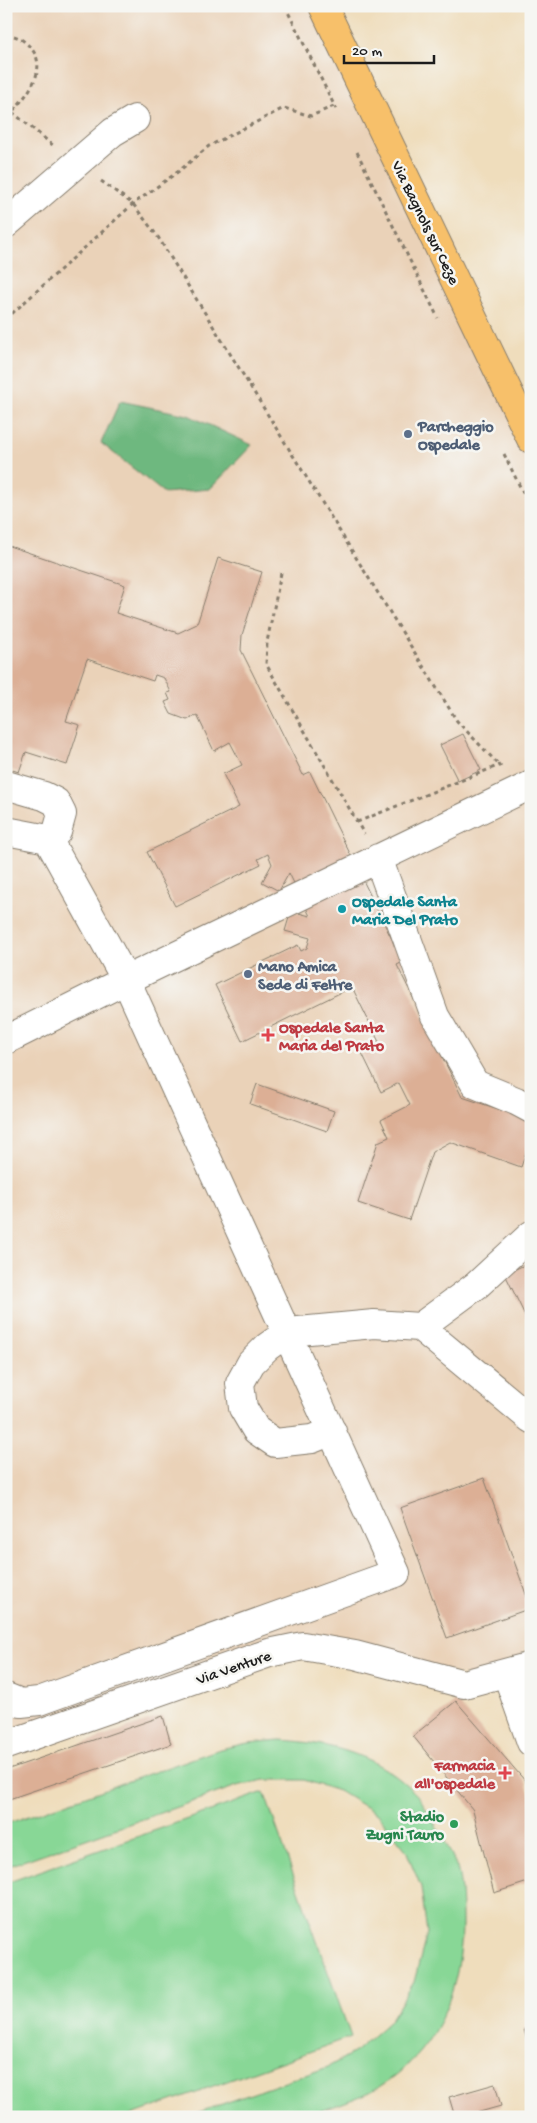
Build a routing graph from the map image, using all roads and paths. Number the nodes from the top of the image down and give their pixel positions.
1 (286, 6) edge
2 (323, 6) edge
3 (6, 35) edge
4 (6, 107) edge
5 (12, 112) junction
6 (135, 118) dead end
7 (76, 163) junction
8 (33, 202) junction
9 (133, 204) junction
10 (6, 210) edge
11 (6, 224) edge
12 (6, 319) edge
13 (531, 439) edge
14 (281, 574) dead end
15 (500, 765) junction
16 (6, 785) edge
17 (524, 789) edge
18 (357, 822) junction
19 (6, 831) edge
20 (48, 839) junction
21 (378, 858) junction
22 (126, 980) junction
23 (6, 1040) edge
24 (531, 1109) edge
25 (531, 1235) edge
26 (420, 1327) junction
27 (288, 1332) junction
28 (531, 1419) edge
29 (332, 1430) junction
30 (519, 1670) edge
31 (6, 1697) edge
32 (531, 1742) edge
33 (6, 1745) edge

1 - 9 path
2 - 13 main road, Via Bagnols sur Ceze
3 - 5 path
4 - 5 path
5 - 7 path
6 - 7 street
7 - 8 street
7 - 9 path
8 - 10 street
8 - 11 street
9 - 12 path
9 - 15 path
14 - 18 path
15 - 17 path
15 - 18 path
16 - 20 street
17 - 21 street
18 - 21 path
19 - 20 street
20 - 22 street
21 - 22 street
21 - 24 street
22 - 23 street
22 - 27 street
25 - 26 street
26 - 27 street
26 - 28 street
27 - 29 street
27 - 29 street
29 - 31 street
30 - 32 street
30 - 33 street, Via Venture

